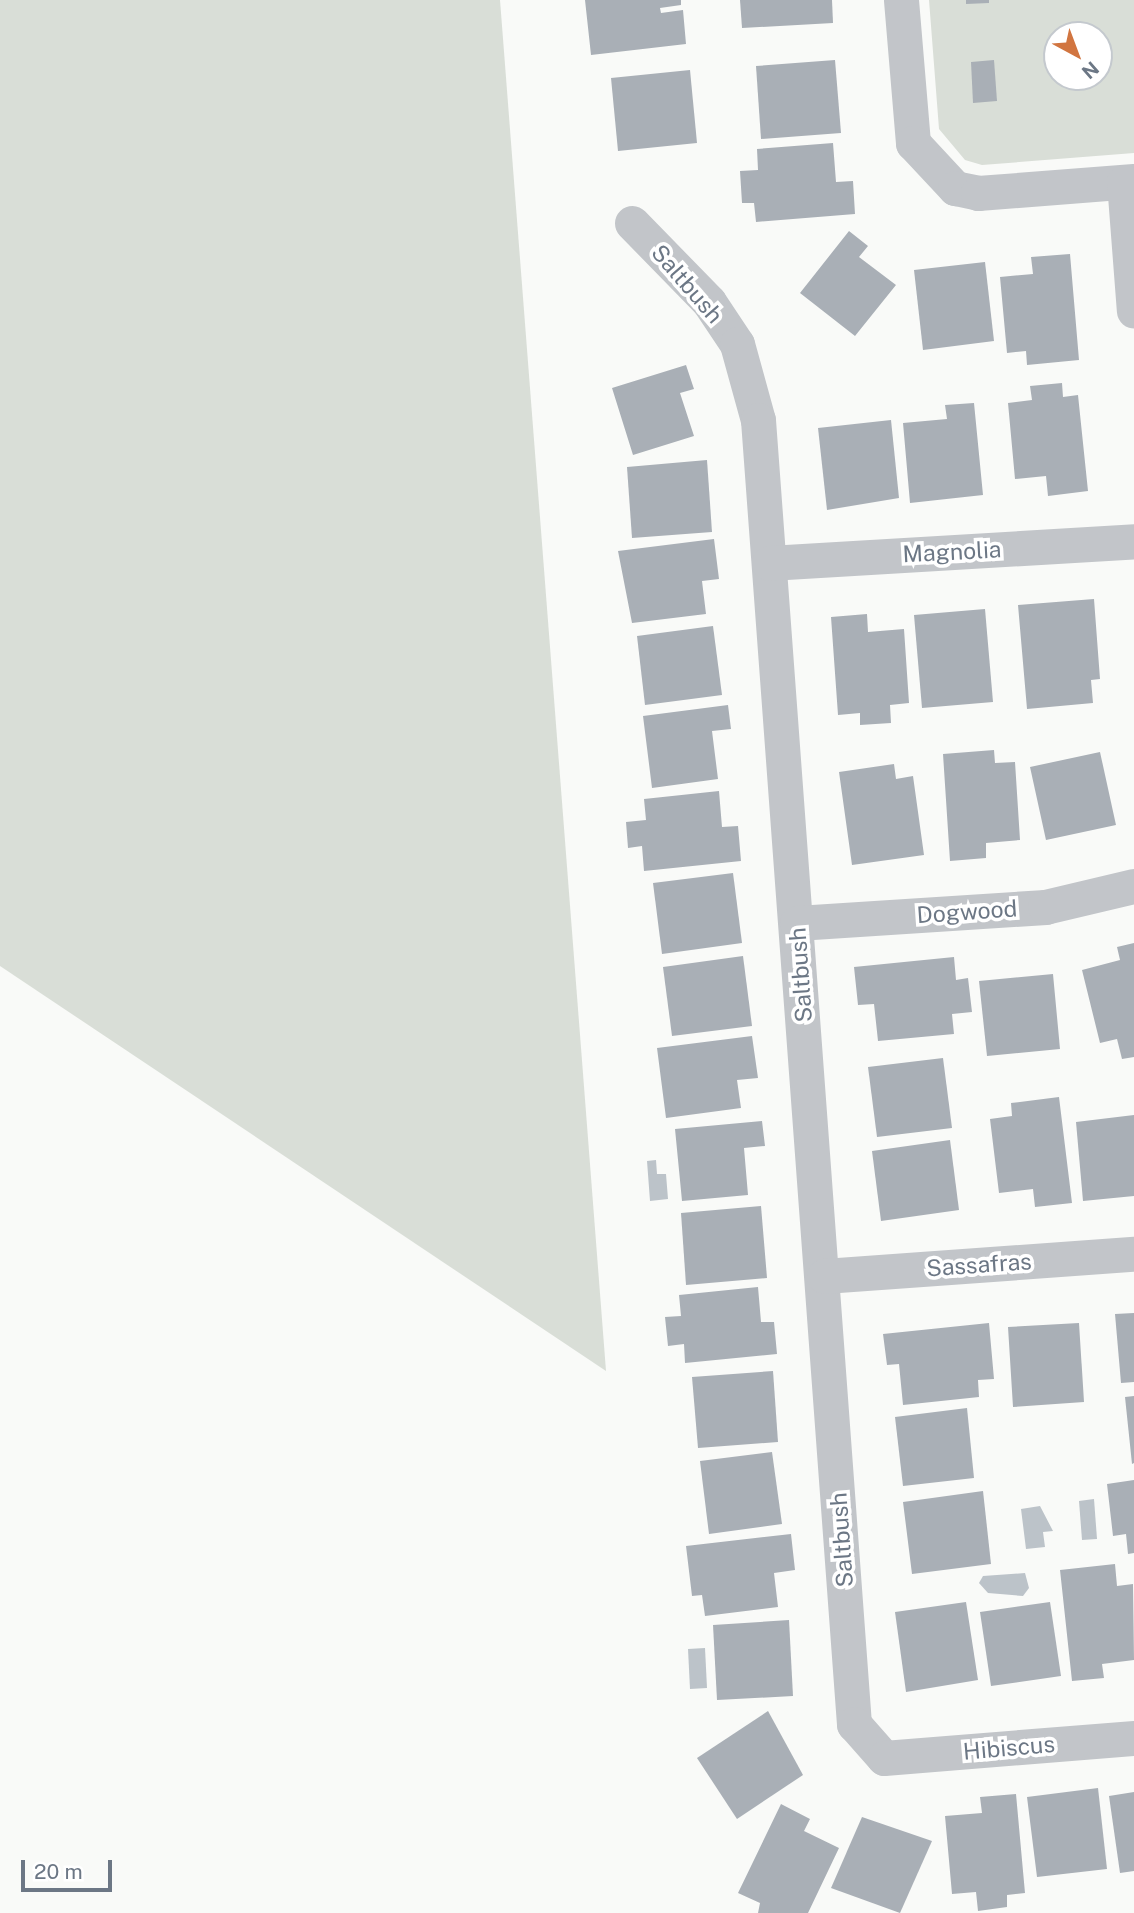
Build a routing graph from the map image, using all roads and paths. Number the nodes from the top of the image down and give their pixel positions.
1 (901, 0) edge
2 (1129, 181) edge
3 (632, 223) dead end
4 (1134, 311) edge
5 (1134, 541) edge
6 (769, 563) junction
7 (1134, 886) edge
8 (797, 923) junction
9 (1134, 1254) edge
10 (824, 1276) junction
11 (1134, 1738) edge
12 (884, 1758) joint

1 - 2 street
2 - 4 street
3 - 6 street, Saltbush
5 - 6 street, Magnolia
6 - 8 street, Saltbush
7 - 8 street, Dogwood
8 - 10 street, Saltbush
9 - 10 street, Sassafras
10 - 12 street, Saltbush
11 - 12 street, Hibiscus

